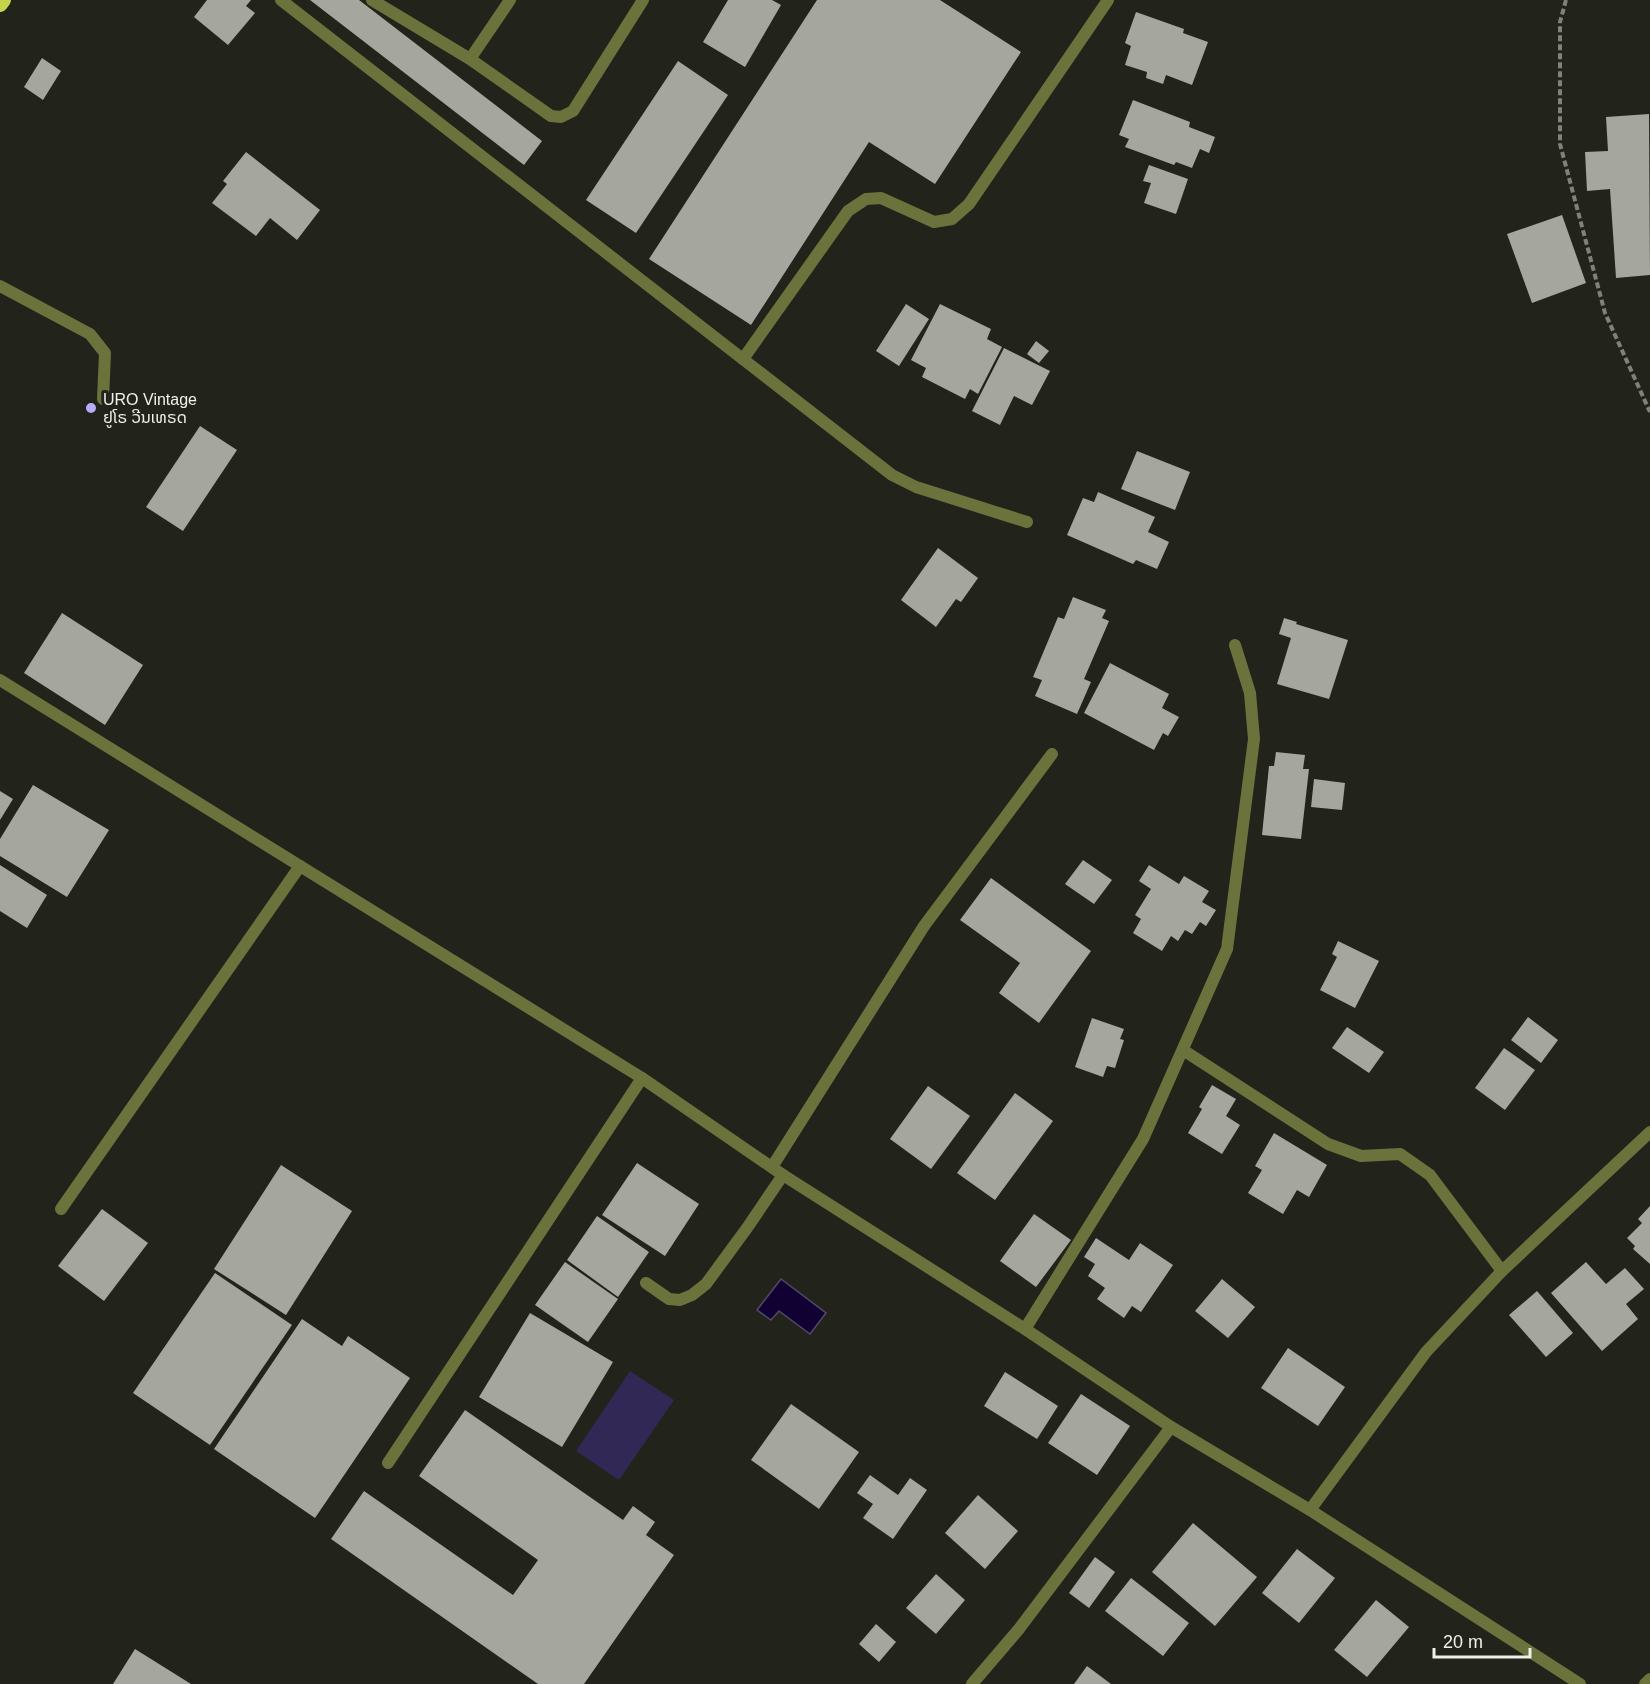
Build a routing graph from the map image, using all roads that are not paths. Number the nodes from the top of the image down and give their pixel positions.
1 (3, 0) edge
2 (281, 0) edge
3 (372, 0) edge
4 (510, 0) edge
5 (643, 0) edge
6 (1108, 0) edge
7 (0, 4) edge
8 (470, 59) junction
9 (0, 286) edge
10 (743, 359) junction
11 (103, 399) dead end
12 (1027, 522) dead end
13 (1235, 645) dead end
14 (0, 680) edge
15 (1052, 754) dead end
16 (300, 866) junction
17 (1183, 1050) junction
18 (642, 1078) junction
19 (1650, 1132) edge
20 (772, 1167) junction
21 (783, 1174) junction
22 (61, 1209) dead end
23 (1502, 1271) junction
24 (646, 1283) dead end
25 (1025, 1329) junction
26 (1171, 1427) junction
27 (388, 1463) dead end
28 (1310, 1510) junction
29 (1650, 1679) edge
30 (972, 1684) edge
31 (1580, 1684) edge
32 (1645, 1684) edge

1 - 7 highway
2 - 10 street
3 - 8 street
4 - 8 street
5 - 8 street
6 - 10 street
9 - 11 street
10 - 12 street
13 - 17 street
14 - 16 street
15 - 20 street
16 - 18 street
16 - 22 street
17 - 23 street
17 - 25 street
18 - 20 street
18 - 27 street
19 - 23 street
20 - 21 street
21 - 24 street
21 - 25 street
23 - 28 street
25 - 26 street
26 - 28 street
26 - 30 street
28 - 31 street
29 - 32 street

